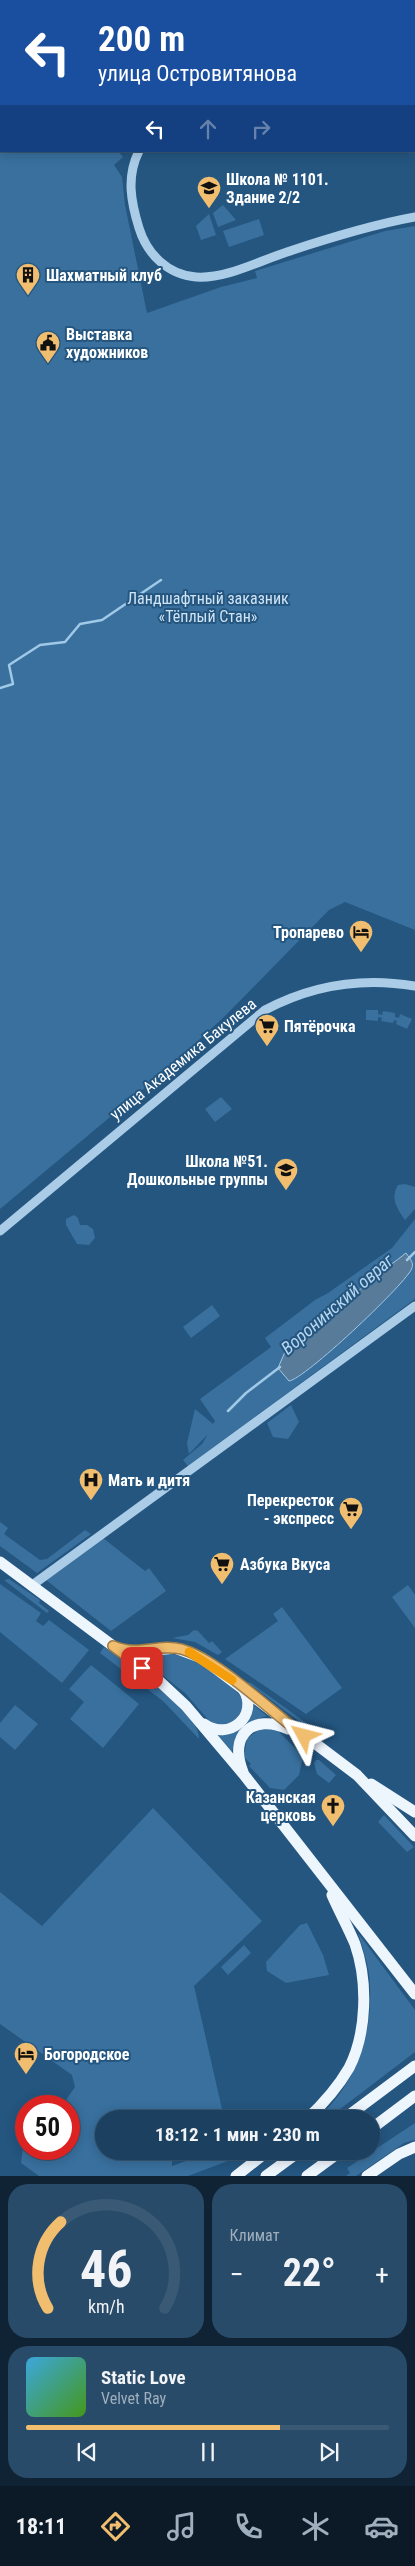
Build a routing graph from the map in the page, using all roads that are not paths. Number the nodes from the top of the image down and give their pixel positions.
1 (138, 152) edge
2 (415, 217) edge
3 (415, 986) edge
4 (0, 1231) edge
5 (415, 1306) edge
6 (0, 1562) edge
7 (31, 1586) junction
8 (113, 1646) junction
9 (175, 1648) junction
10 (156, 1678) junction
11 (242, 1688) junction
12 (199, 1720) junction
13 (304, 1736) junction
14 (357, 1775) junction
15 (245, 1776) junction
16 (415, 1812) edge
17 (415, 1836) edge
18 (324, 1877) junction
19 (415, 1994) edge
20 (415, 2066) edge
21 (415, 2096) edge
22 (316, 2110) edge
23 (356, 2110) edge
24 (380, 2123) edge
25 (415, 2147) edge
26 (257, 2160) edge
27 (259, 2160) edge
28 (288, 2160) edge
29 (329, 2160) edge
30 (236, 2176) edge
31 (247, 2176) edge
32 (266, 2176) edge
33 (307, 2176) edge
34 (367, 2176) edge

1 - 2 street
3 - 4 street, улица Академика Бакулева
5 - 7 street
6 - 7 main road
7 - 8 main road
8 - 9 main road
8 - 10 main road
9 - 10 main road
9 - 11 main road
10 - 12 main road
11 - 12 main road
11 - 13 main road
12 - 15 main road
13 - 14 main road
13 - 15 main road
14 - 16 main road
14 - 17 main road
15 - 18 main road
18 - 19 main road
18 - 22 main road
20 - 23 main road
21 - 24 main road
25 - 34 main road
26 - 30 main road
27 - 31 main road
28 - 32 main road
29 - 33 main road

